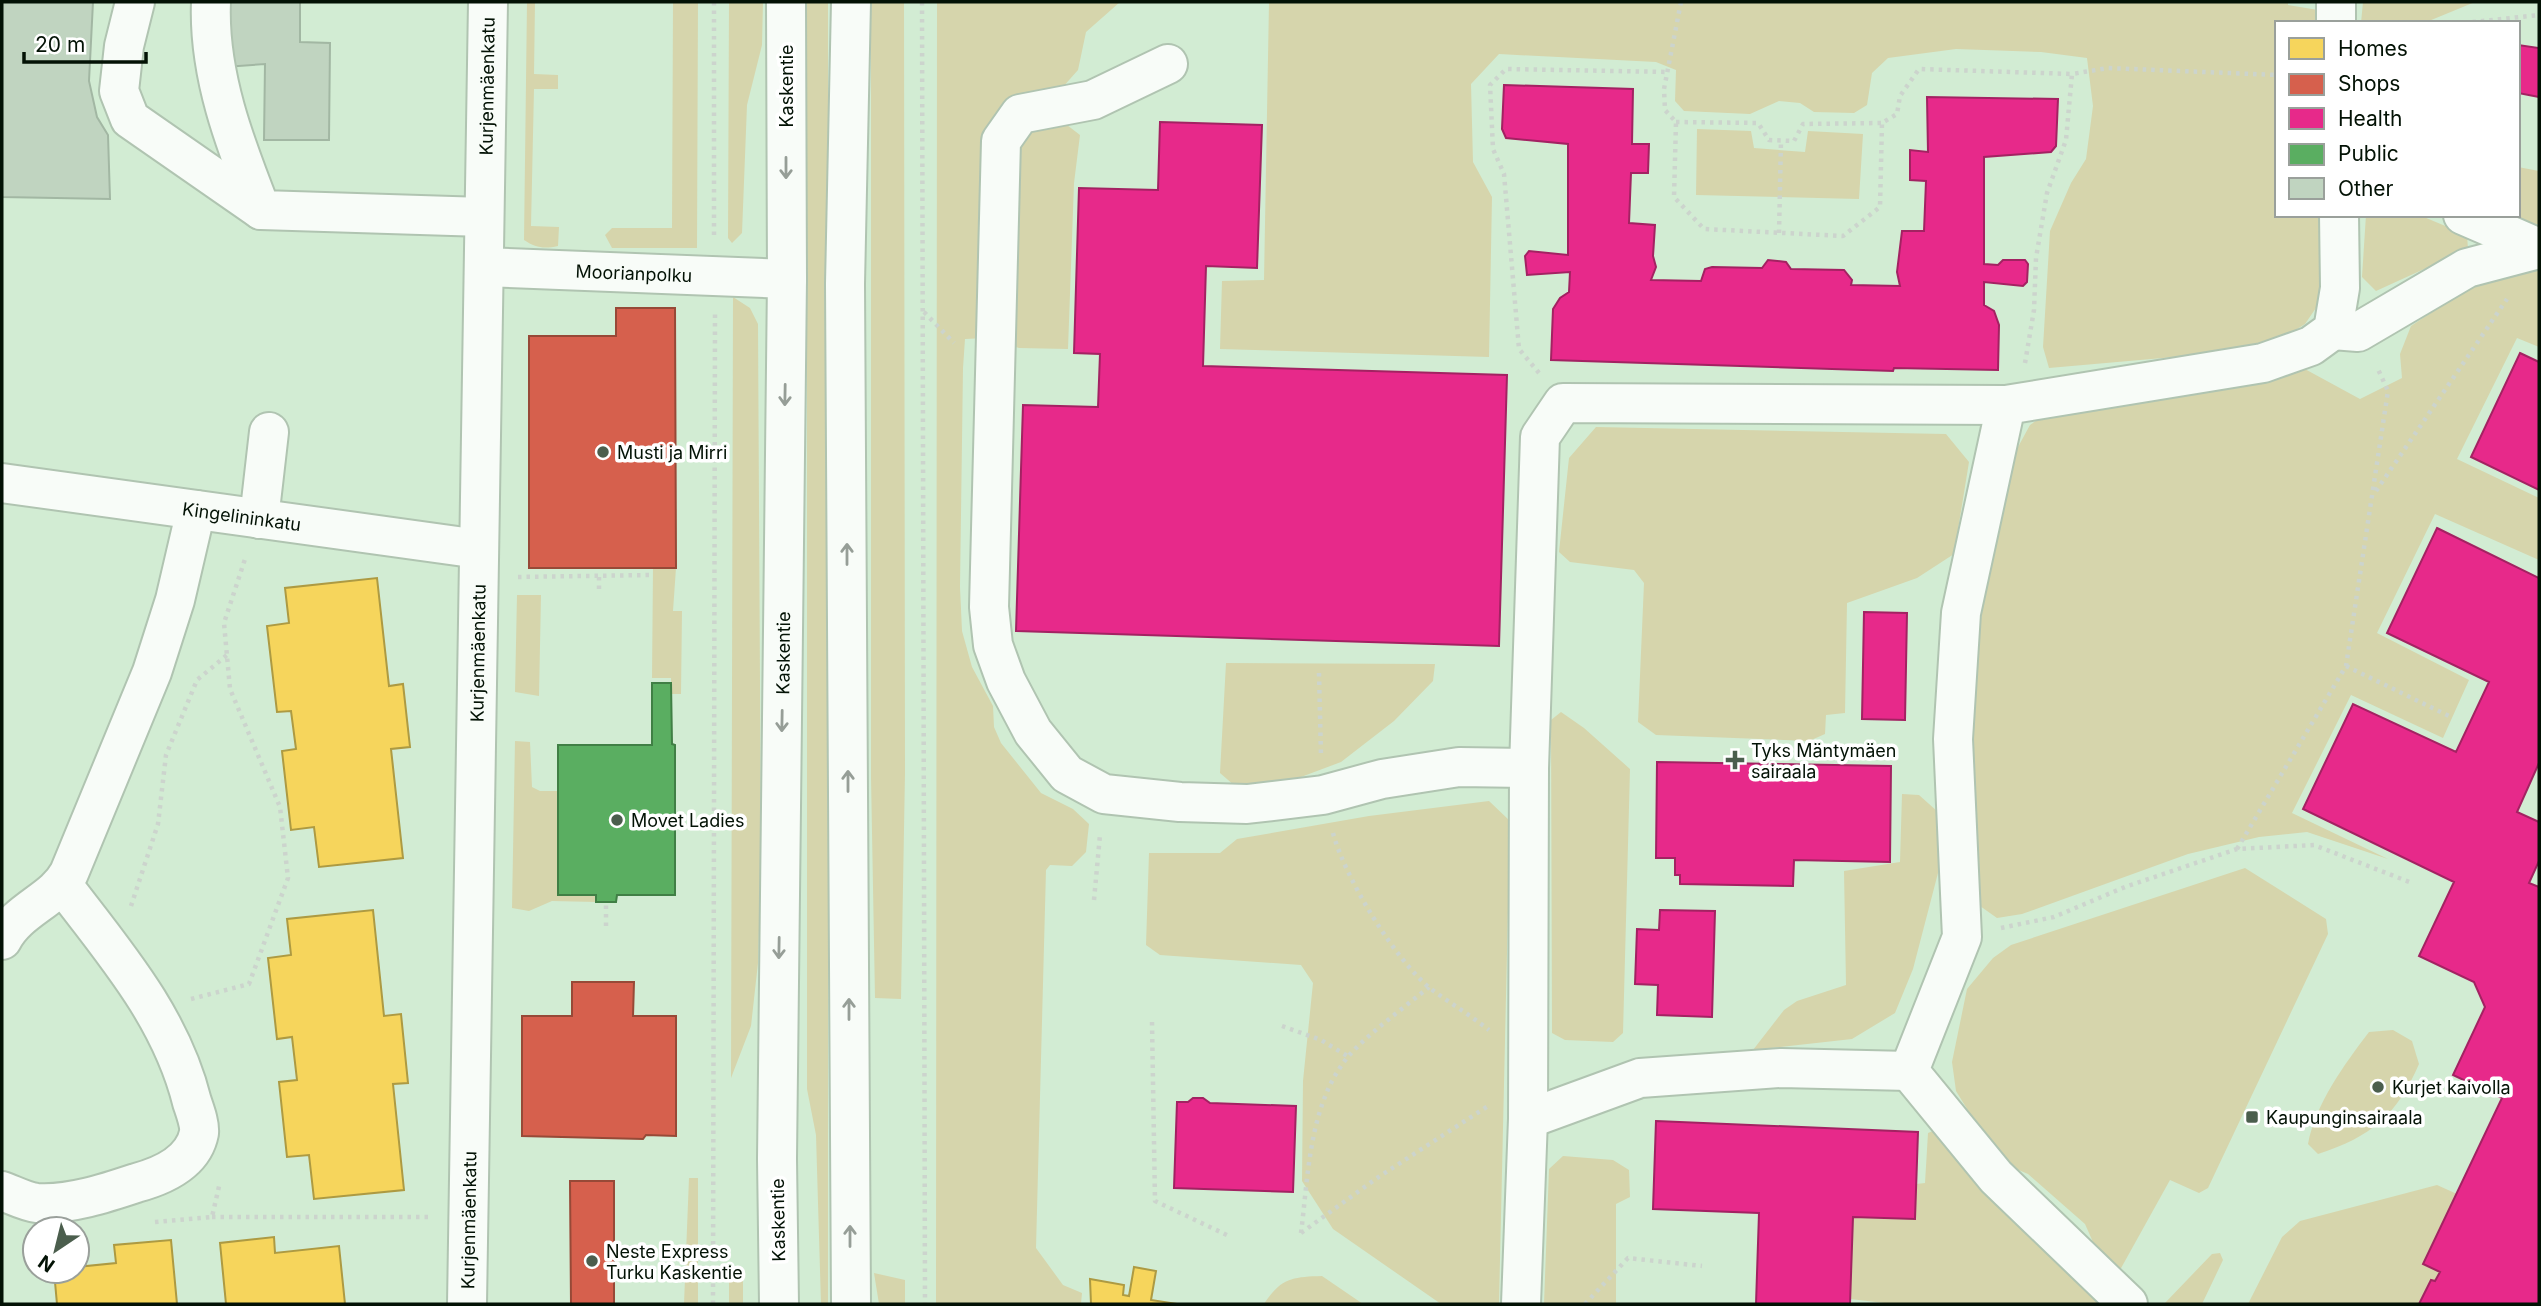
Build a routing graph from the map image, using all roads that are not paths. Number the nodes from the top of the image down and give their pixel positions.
1 (135, 2) edge
2 (211, 2) edge
3 (488, 2) edge
4 (786, 2) edge
5 (850, 2) edge
6 (2336, 2) edge
7 (2336, 21) edge
8 (1168, 64) dead end
9 (261, 210) junction
10 (484, 217) junction
11 (2339, 217) edge
12 (2467, 217) edge
13 (2539, 249) edge
14 (484, 267) junction
15 (786, 279) junction
16 (2345, 331) junction
17 (2006, 405) junction
18 (269, 432) dead end
19 (2, 483) edge
20 (196, 510) junction
21 (259, 519) junction
22 (479, 550) junction
23 (1529, 768) junction
24 (62, 884) junction
25 (2, 940) edge
26 (1909, 1071) junction
27 (1528, 1119) junction
28 (2, 1191) edge
29 (467, 1304) edge
30 (779, 1304) edge
31 (851, 1304) edge
32 (1521, 1304) edge
33 (2128, 1304) edge

1 - 9 main road
2 - 9 main road
3 - 10 main road, Kurjenmäenkatu
4 -> 15 main road, Kaskentie
31 -> 5 main road
6 - 7 main road
8 - 23 main road
9 - 10 main road
10 - 14 main road, Kurjenmäenkatu
11 - 16 main road
12 - 13 main road
13 - 16 main road
14 - 15 main road, Moorianpolku
14 - 22 main road, Kurjenmäenkatu
15 -> 30 main road, Kaskentie
16 - 17 main road
17 - 23 main road
17 - 26 main road
18 - 21 main road
19 - 20 main road, Kingelininkatu
20 - 21 main road, Kingelininkatu
20 - 24 main road
21 - 22 main road, Kingelininkatu
22 - 29 main road, Kurjenmäenkatu
23 - 27 main road
24 - 25 main road
24 - 28 main road
26 - 27 main road
26 - 33 main road
27 - 32 main road

